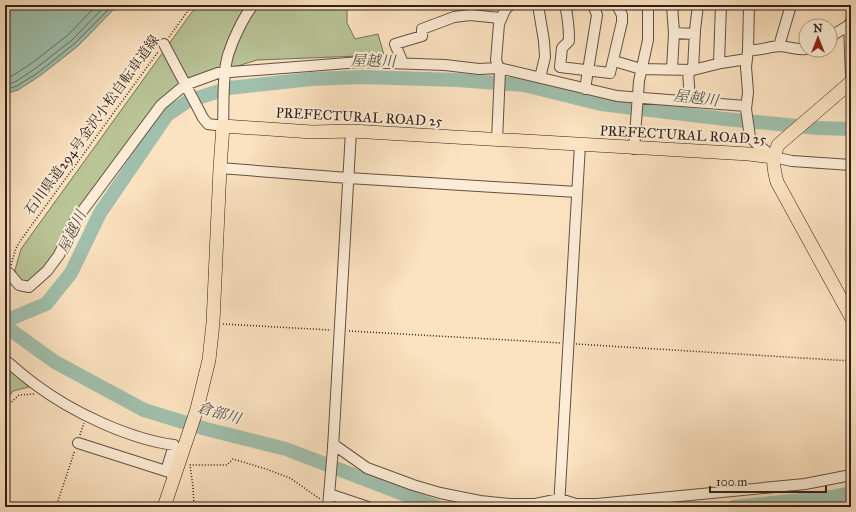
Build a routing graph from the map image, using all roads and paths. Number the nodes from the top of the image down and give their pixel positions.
1 (192, 5) edge
2 (253, 5) edge
3 (510, 5) edge
4 (538, 5) edge
5 (565, 5) edge
6 (593, 5) edge
7 (617, 5) edge
8 (648, 5) edge
9 (672, 5) edge
10 (698, 5) edge
11 (721, 5) edge
12 (749, 5) edge
13 (791, 5) edge
14 (500, 18) junction
15 (850, 23) edge
16 (838, 31) edge
17 (674, 33) junction
18 (695, 34) junction
19 (164, 44) junction
20 (779, 46) junction
21 (798, 50) edge
22 (747, 55) junction
23 (614, 61) junction
24 (403, 63) junction
25 (719, 63) junction
26 (642, 69) junction
27 (672, 69) junction
28 (499, 70) junction
29 (588, 70) junction
30 (691, 70) junction
31 (225, 74) junction
32 (851, 76) edge
33 (540, 78) junction
34 (851, 82) edge
35 (186, 87) junction
36 (585, 89) junction
37 (638, 99) junction
38 (690, 101) junction
39 (746, 107) junction
40 (223, 126) junction
41 (351, 131) junction
42 (497, 140) junction
43 (580, 145) junction
44 (634, 148) junction
45 (773, 157) junction
46 (851, 165) edge
47 (220, 168) junction
48 (348, 178) junction
49 (577, 192) junction
50 (9, 272) joint
51 (851, 317) edge
52 (213, 323) junction
53 (340, 330) junction
54 (568, 343) junction
55 (5, 360) edge
56 (851, 361) edge
57 (36, 394) dead end
58 (5, 408) edge
59 (86, 415) junction
60 (78, 443) junction
61 (333, 446) junction
62 (171, 473) junction
63 (851, 476) edge
64 (328, 497) edge
65 (560, 504) edge
66 (56, 507) edge
67 (164, 507) edge
68 (194, 507) edge
69 (368, 507) edge

1 - 19 path, 石川県道294号金沢小松自転車道線
2 - 31 street
3 - 14 street
4 - 33 street
5 - 29 street
6 - 29 street
7 - 23 street
8 - 26 street
9 - 17 street
10 - 18 street
11 - 25 street
12 - 22 street
13 - 20 street
14 - 24 street
14 - 28 street
15 - 16 street
15 - 32 street
17 - 18 street
17 - 27 street
18 - 30 street
19 - 35 street
19 - 50 path, 石川県道294号金沢小松自転車道線
20 - 21 street
20 - 22 street
22 - 25 street
22 - 39 street
23 - 26 street
23 - 29 street
24 - 28 street
24 - 31 street
25 - 30 street
26 - 27 street
26 - 37 street
27 - 30 street
28 - 33 street
28 - 42 street
29 - 36 street
30 - 38 street
31 - 35 street
31 - 40 street
33 - 36 street
34 - 45 main road, PREFECTURAL ROAD 25
35 - 40 street
35 - 50 street
36 - 37 street
37 - 38 street
37 - 44 street
38 - 39 street
39 - 45 street
40 - 41 main road, PREFECTURAL ROAD 25
40 - 47 main road
41 - 42 main road, PREFECTURAL ROAD 25
41 - 48 street
42 - 43 main road, PREFECTURAL ROAD 25
43 - 44 main road, PREFECTURAL ROAD 25
43 - 49 street
44 - 45 main road, PREFECTURAL ROAD 25
45 - 46 street
45 - 51 main road
47 - 48 street
47 - 52 main road
48 - 49 street
48 - 53 street
49 - 54 street
52 - 53 path
52 - 62 main road
53 - 54 path
53 - 61 street
54 - 56 path
54 - 65 street
55 - 59 street
57 - 58 path
59 - 60 path
59 - 62 street
60 - 62 street
60 - 66 path
61 - 64 street
61 - 65 street
62 - 67 main road
63 - 65 street
64 - 68 path
64 - 69 street

